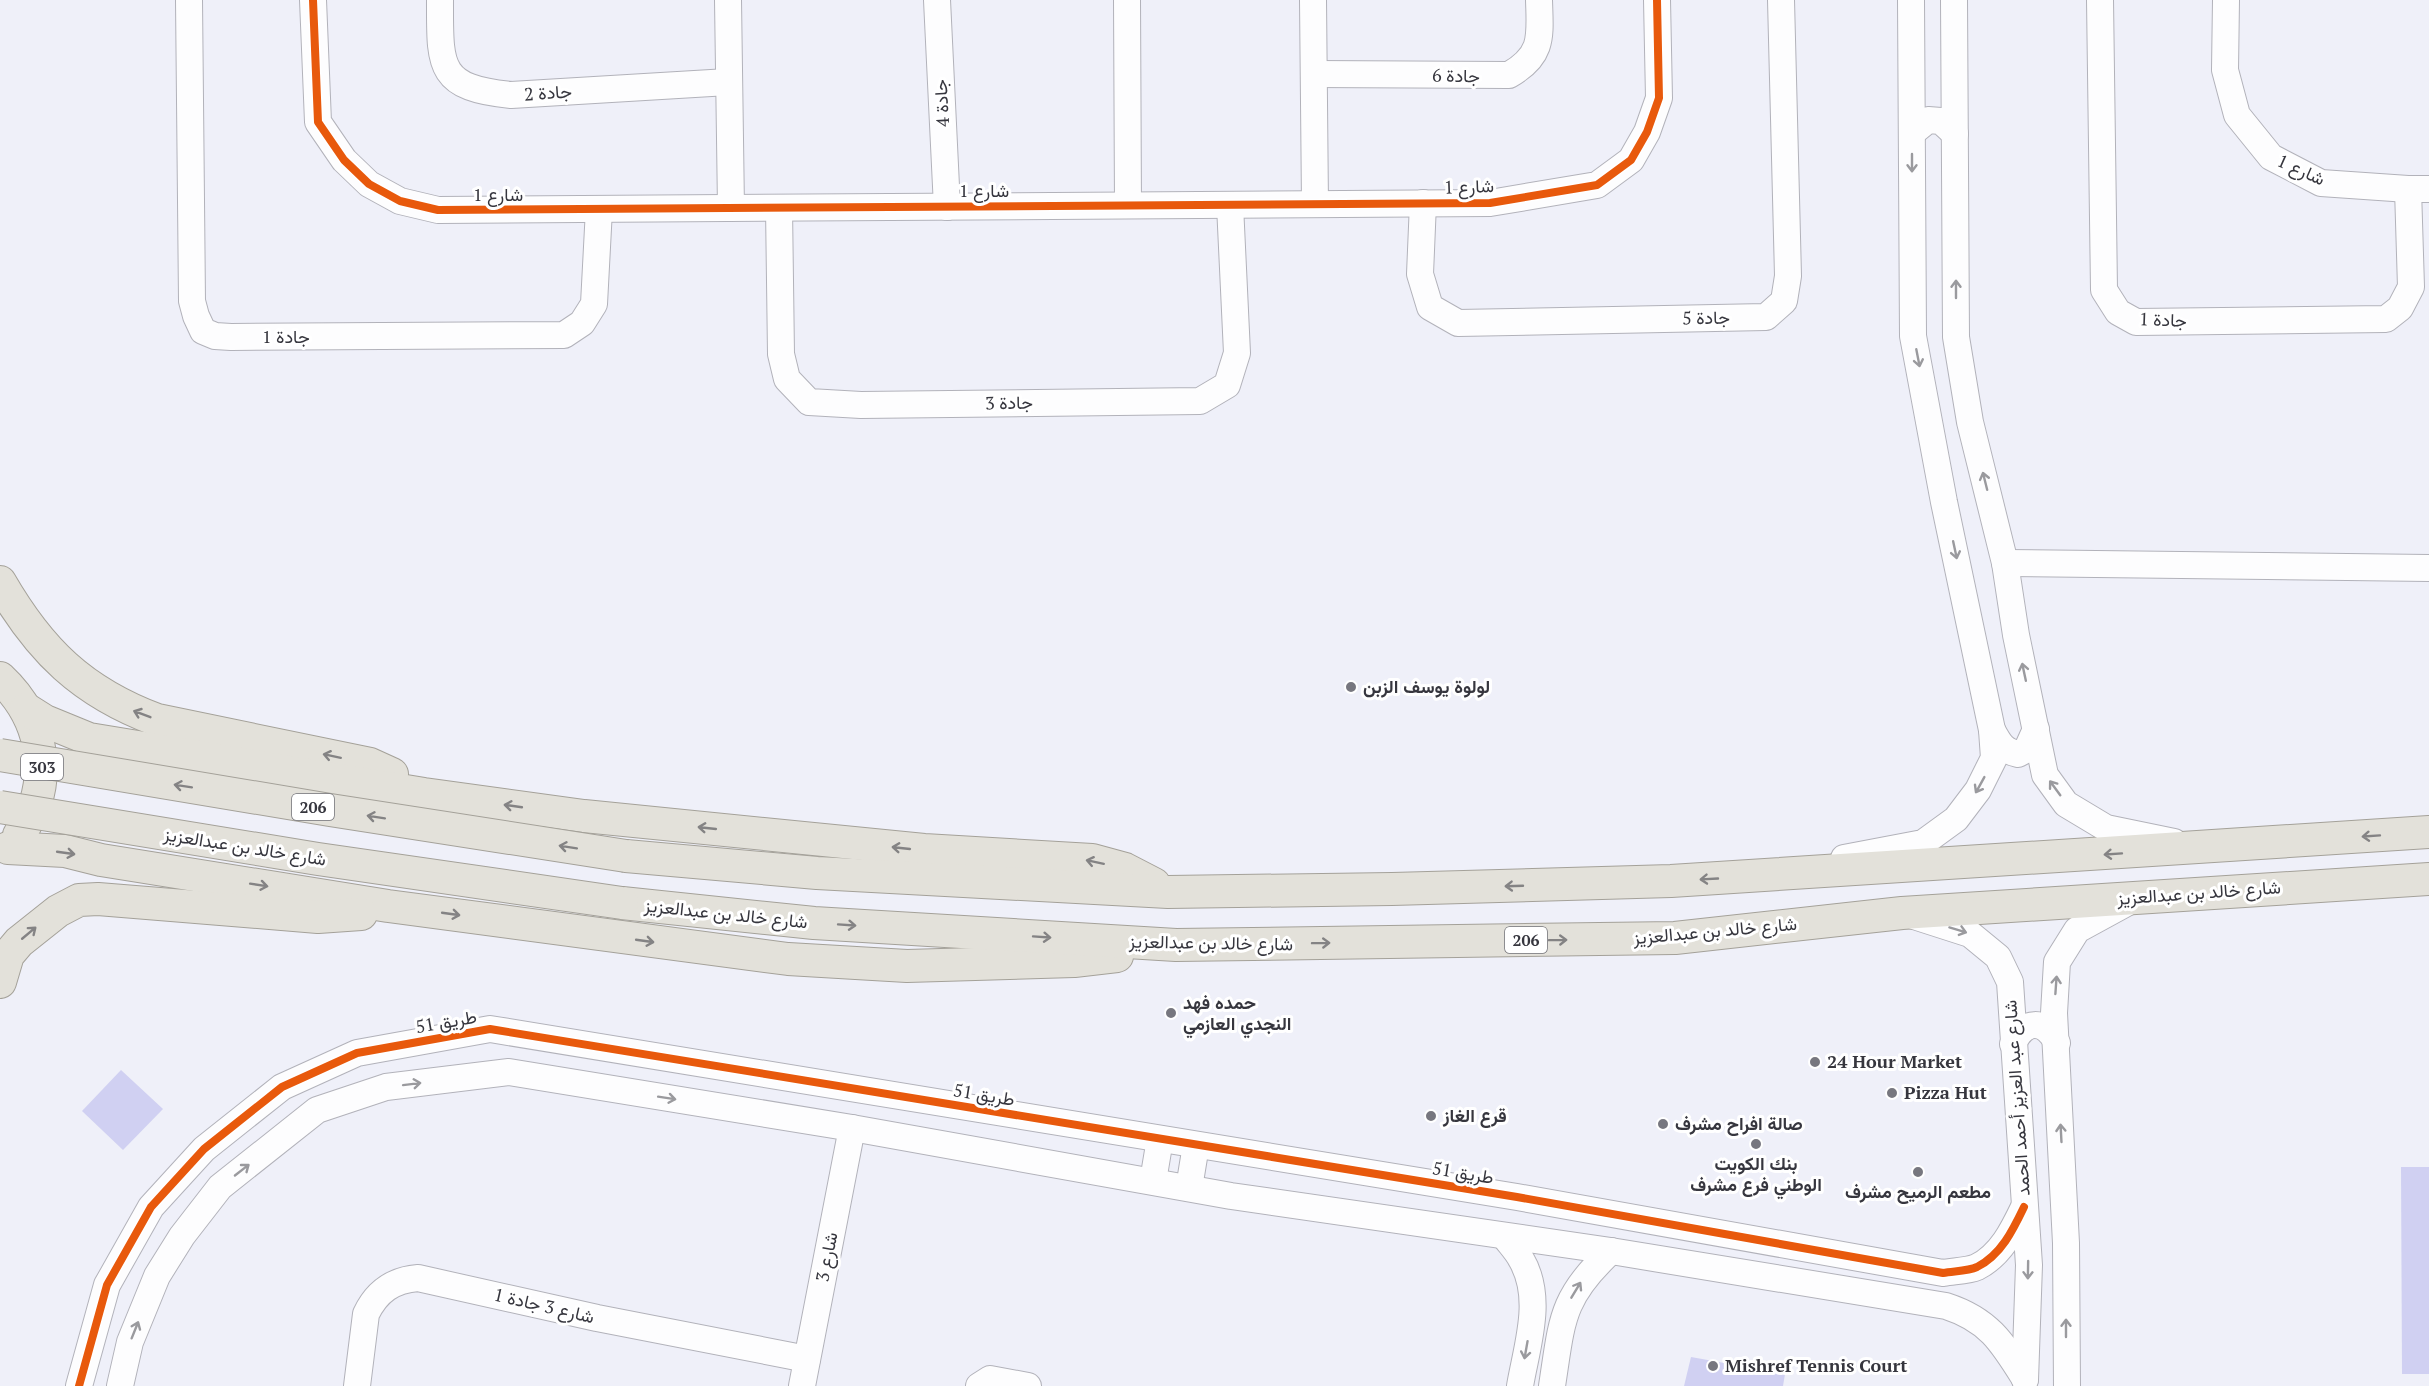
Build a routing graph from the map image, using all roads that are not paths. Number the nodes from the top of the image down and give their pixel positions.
1 (189, 0) edge
2 (313, 0) edge
3 (440, 0) edge
4 (728, 0) edge
5 (937, 0) edge
6 (1127, 0) edge
7 (1313, 0) edge
8 (1539, 0) edge
9 (1657, 0) edge
10 (1782, 0) edge
11 (1911, 0) edge
12 (1954, 0) edge
13 (2100, 0) edge
14 (2226, 0) edge
15 (1911, 47) junction
16 (1954, 47) junction
17 (1314, 74) junction
18 (728, 82) junction
19 (1912, 132) junction
20 (1955, 134) junction
21 (2418, 189) edge
22 (1423, 203) junction
23 (1230, 204) junction
24 (1315, 204) junction
25 (1128, 206) junction
26 (947, 207) junction
27 (731, 208) junction
28 (779, 208) junction
29 (599, 209) junction
30 (2005, 563) junction
31 (2429, 568) edge
32 (0, 582) edge
33 (0, 678) edge
34 (26, 709) junction
35 (2036, 729) junction
36 (1992, 730) junction
37 (0, 755) edge
38 (424, 794) junction
39 (0, 807) edge
40 (2429, 832) edge
41 (2201, 848) junction
42 (4, 852) edge
43 (1746, 877) junction
44 (2429, 879) edge
45 (1168, 892) junction
46 (2139, 896) junction
47 (388, 906) junction
48 (1902, 913) junction
49 (1176, 945) junction
50 (0, 982) edge
51 (2057, 1043) junction
52 (2013, 1044) junction
53 (630, 1053) junction
54 (624, 1090) junction
55 (852, 1128) junction
56 (1160, 1139) junction
57 (1196, 1145) junction
58 (1154, 1181) junction
59 (1189, 1188) junction
60 (2024, 1207) junction
61 (1504, 1237) junction
62 (1611, 1251) junction
63 (1860, 1258) junction
64 (1861, 1292) junction
65 (1534, 1310) junction
66 (1562, 1317) junction
67 (807, 1359) junction
68 (2025, 1382) edge
69 (79, 1386) edge
70 (120, 1386) edge
71 (357, 1386) edge
72 (802, 1386) edge
73 (979, 1386) edge
74 (1028, 1386) edge
75 (1520, 1386) edge
76 (1552, 1386) edge
77 (2067, 1386) edge

1 - 29 street, جادة 1
2 - 29 street, شارع 1
3 - 18 street, جادة 2
4 - 18 street
5 - 26 street, جادة 4
6 - 25 street
7 - 17 street
8 - 17 street, جادة 6
9 - 22 street, شارع 1
10 - 22 street, جادة 5
11 - 15 street
12 - 16 street
13 - 21 street, جادة 1
14 - 21 street, شارع 1
15 - 16 street
15 - 19 street
16 - 20 street
17 - 24 street
18 - 27 street
19 - 20 street
19 -> 36 street
30 -> 20 street
22 - 24 street, شارع 1
23 - 24 street, شارع 1
23 - 25 street, شارع 1
23 - 28 street, جادة 3
25 - 26 street, شارع 1
26 - 28 street, شارع 1
27 - 28 street, شارع 1
27 - 29 street, شارع 1
30 - 31 street
35 -> 30 street
38 -> 32 main road
33 - 34 main road, 303
34 - 38 main road
34 - 42 main road, 303
35 - 36 street
41 -> 35 street
36 -> 43 street
45 -> 37 main road, 206, bridge
45 -> 38 main road
39 -> 49 main road, شارع خالد بن عبدالعزيز / 206, bridge
40 -> 41 main road, 206
41 -> 43 main road, 206
42 -> 47 main road
43 -> 45 main road, 206
44 - 46 main road, شارع خالد بن عبدالعزيز / 206
46 - 48 main road, شارع خالد بن عبدالعزيز / 206
51 -> 46 street
47 -> 49 main road
50 -> 47 main road
49 -> 48 main road, شارع خالد بن عبدالعزيز / 206
48 -> 52 street, شارع عبد العزيز أحمد الحمد
51 - 52 street
77 -> 51 street
52 - 60 street, شارع عبد العزيز أحمد الحمد
53 - 54 street
53 - 56 street, طريق 51
53 - 69 street, طريق 51
54 -> 55 street
70 -> 54 street
55 - 58 street
55 - 67 street, شارع 3
56 - 57 street, طريق 51
56 - 58 street
57 - 59 street
57 - 63 street, طريق 51
58 - 59 street
59 - 61 street
60 - 63 street, طريق 51
60 -> 68 street, شارع عبد العزيز أحمد الحمد
61 - 62 street
61 - 65 street
62 - 64 street
66 -> 62 street
63 - 64 street
64 - 68 street
65 - 66 street
65 -> 75 street
66 - 76 street
67 - 71 street, شارع 3 جادة 1
67 - 72 street, شارع 3
73 - 74 street

